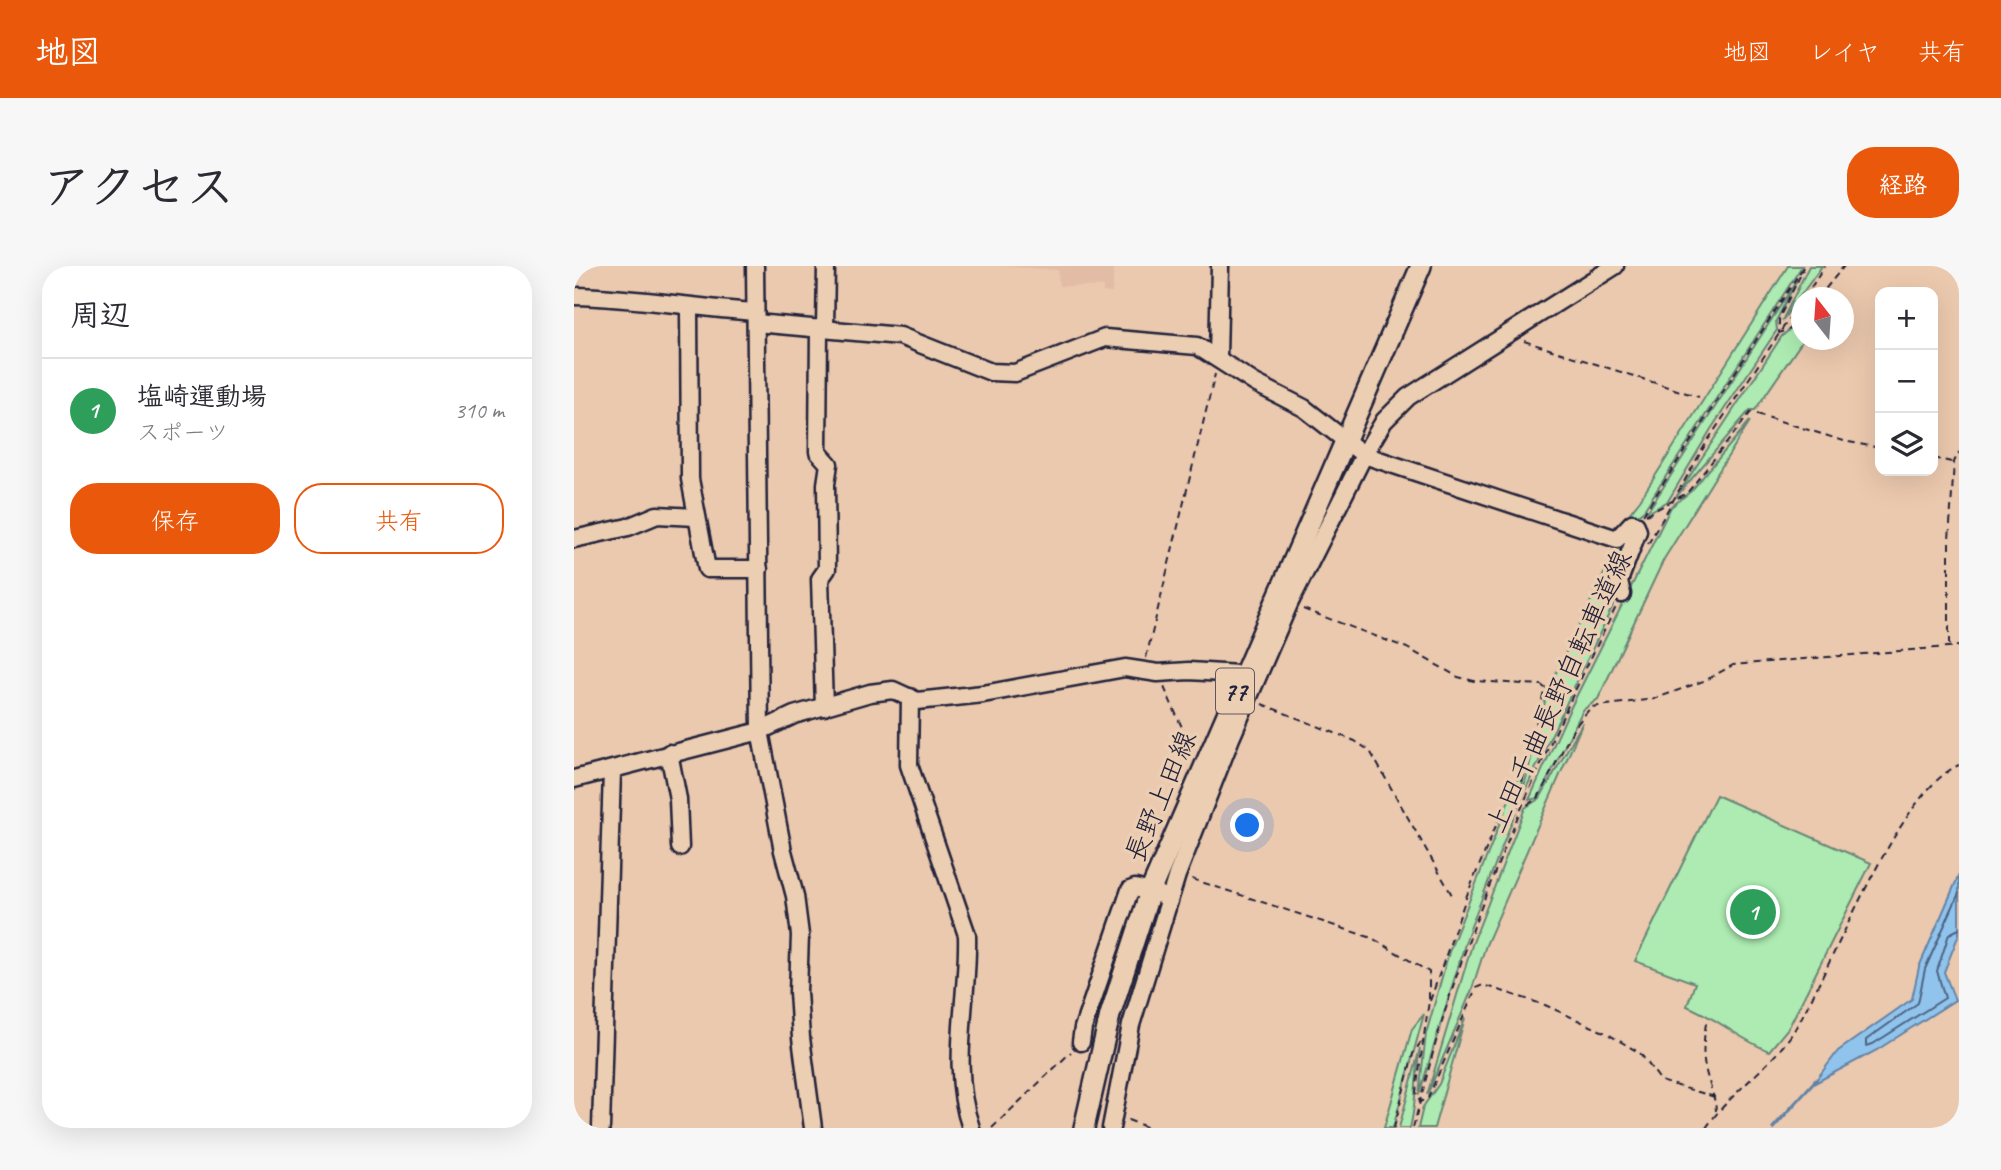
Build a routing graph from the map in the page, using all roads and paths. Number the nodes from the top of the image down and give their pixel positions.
1 (755, 266) edge
2 (826, 266) edge
3 (1220, 266) edge
4 (1421, 266) edge
5 (1615, 266) edge
6 (1805, 266) edge
7 (1825, 266) edge
8 (1844, 266) edge
9 (1811, 287) edge
10 (1827, 287) edge
11 (574, 296) edge
12 (690, 307) junction
13 (1791, 316) edge
14 (756, 318) junction
15 (822, 328) junction
16 (1791, 329) edge
17 (1779, 333) junction
18 (1503, 334) junction
19 (1218, 357) junction
20 (1699, 397) dead end
21 (1345, 441) junction
22 (1875, 447) edge
23 (1959, 452) edge
24 (1364, 455) junction
25 (1938, 459) edge
26 (1954, 462) junction
27 (1670, 503) junction
28 (696, 517) junction
29 (574, 539) edge
30 (1646, 549) dead end
31 (759, 569) junction
32 (1622, 594) joint
33 (1289, 604) junction
34 (1959, 646) edge
35 (1949, 647) junction
36 (1151, 671) junction
37 (1252, 674) junction
38 (910, 697) junction
39 (1248, 699) junction
40 (824, 707) junction
41 (760, 731) junction
42 (1534, 735) junction
43 (669, 753) junction
44 (1959, 765) edge
45 (612, 771) junction
46 (1205, 774) junction
47 (574, 779) edge
48 (1522, 804) junction
49 (680, 847) dead end
50 (1177, 874) junction
51 (1150, 892) junction
52 (1452, 895) dead end
53 (1170, 898) junction
54 (1428, 1009) junction
55 (1706, 1023) dead end
56 (1422, 1041) junction
57 (1081, 1042) joint
58 (1715, 1097) junction
59 (1420, 1102) junction
60 (1717, 1113) junction
61 (1112, 1123) edge
62 (601, 1128) edge
63 (813, 1128) edge
64 (971, 1128) edge
65 (992, 1128) edge
66 (1084, 1128) edge
67 (1149, 1128) edge
68 (1394, 1128) edge
69 (1413, 1128) edge
70 (1706, 1128) edge

1 - 14 street
2 - 15 street
3 - 19 street
4 - 21 main road, 長野上田線 / 77
5 - 18 street
6 - 17 path
6 - 27 path
7 - 9 path, 上田千曲長野自転車道線
8 - 10 path
11 - 12 street
12 - 14 street
12 - 28 street
13 - 17 path, 上田千曲長野自転車道線
14 - 15 street
14 - 31 street
15 - 19 street
15 - 40 street
16 - 17 path
17 - 27 path, 上田千曲長野自転車道線
18 - 20 path
18 - 24 street
19 - 21 street
19 - 36 path
21 - 24 street
21 - 37 main road, 長野上田線 / 77
22 - 27 path
23 - 26 path
24 - 32 street
24 - 33 street
25 - 26 path
26 - 35 path
27 - 30 path, 上田千曲長野自転車道線
28 - 29 street
28 - 31 street
31 - 41 street
32 - 48 path, 上田千曲長野自転車道線
33 - 37 street
33 - 42 path
34 - 35 path
35 - 48 path
36 - 37 street
36 - 38 street
36 - 46 path
37 - 39 street
37 - 46 main road, 長野上田線 / 77
38 - 40 street
38 - 64 street
39 - 46 street
39 - 52 path
40 - 41 street
41 - 43 street
41 - 63 street
42 - 48 path
42 - 54 path
43 - 45 street
43 - 49 street
44 - 60 path
45 - 47 street
45 - 62 street
46 - 50 street
46 - 51 main road, 長野上田線 / 77
48 - 59 path, 上田千曲長野自転車道線
50 - 53 street
50 - 54 path
51 - 53 street
51 - 57 street
51 - 66 main road, 長野上田線 / 77
53 - 61 street
54 - 56 path
55 - 58 path
56 - 59 path
56 - 68 path
57 - 65 path
58 - 59 path
58 - 60 path
59 - 69 path, 上田千曲長野自転車道線
60 - 70 path
61 - 67 path

